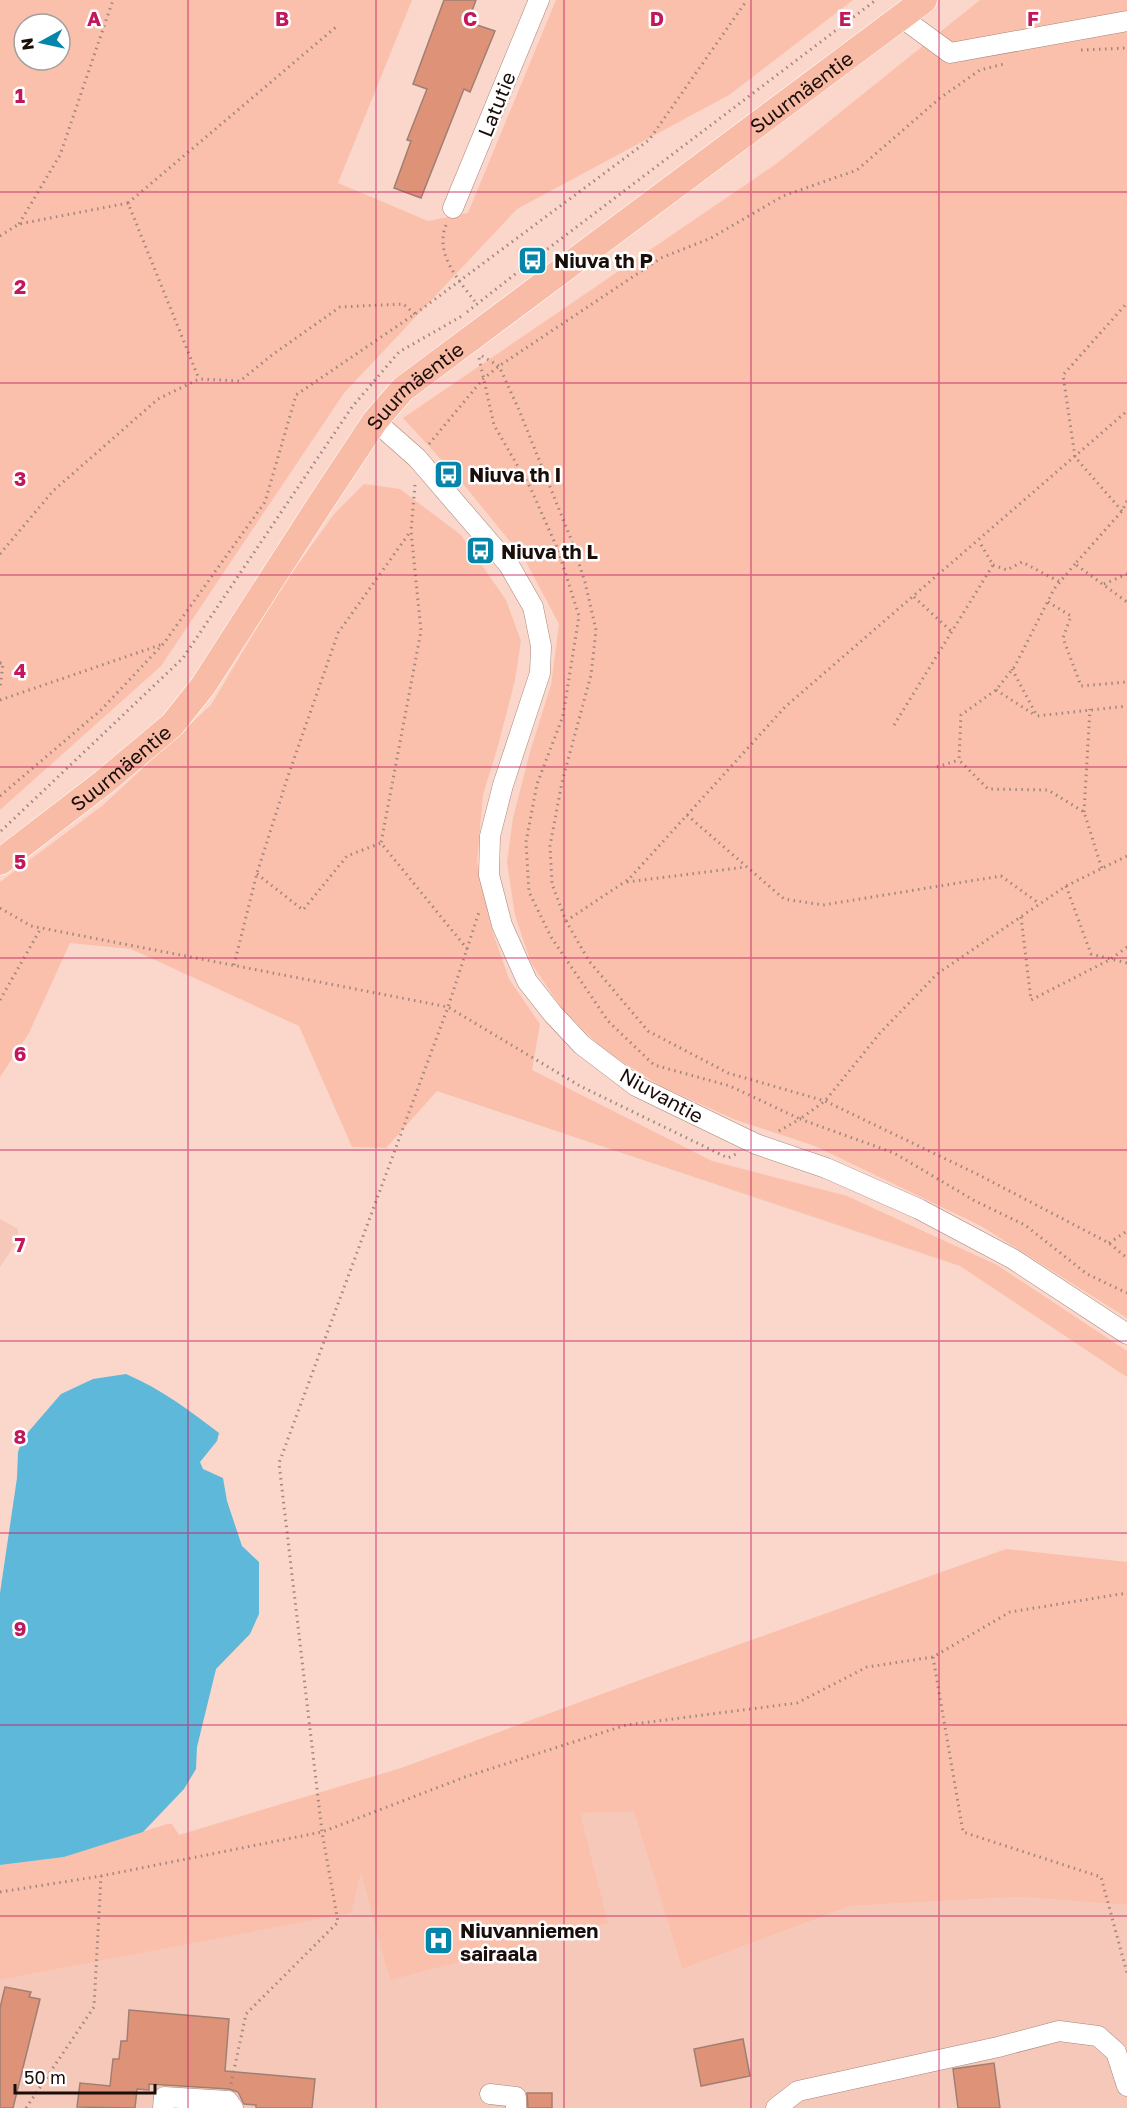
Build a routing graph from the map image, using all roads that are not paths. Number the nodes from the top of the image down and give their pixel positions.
1 (539, 0) edge
2 (924, 0) edge
3 (901, 17) junction
4 (1127, 21) edge
5 (453, 208) road end
6 (375, 422) junction
7 (0, 862) edge
8 (1127, 1334) edge
9 (1127, 2086) edge
10 (490, 2094) dead end
11 (230, 2104) edge
12 (163, 2108) edge
13 (516, 2108) edge
14 (776, 2108) edge

1 - 5 street, Latutie
2 - 3 main road, Suurmäentie
3 - 4 street
3 - 6 main road, Suurmäentie
6 - 7 main road, Suurmäentie
6 - 8 street, Niuvantie
9 - 14 street
10 - 13 street
11 - 12 street

